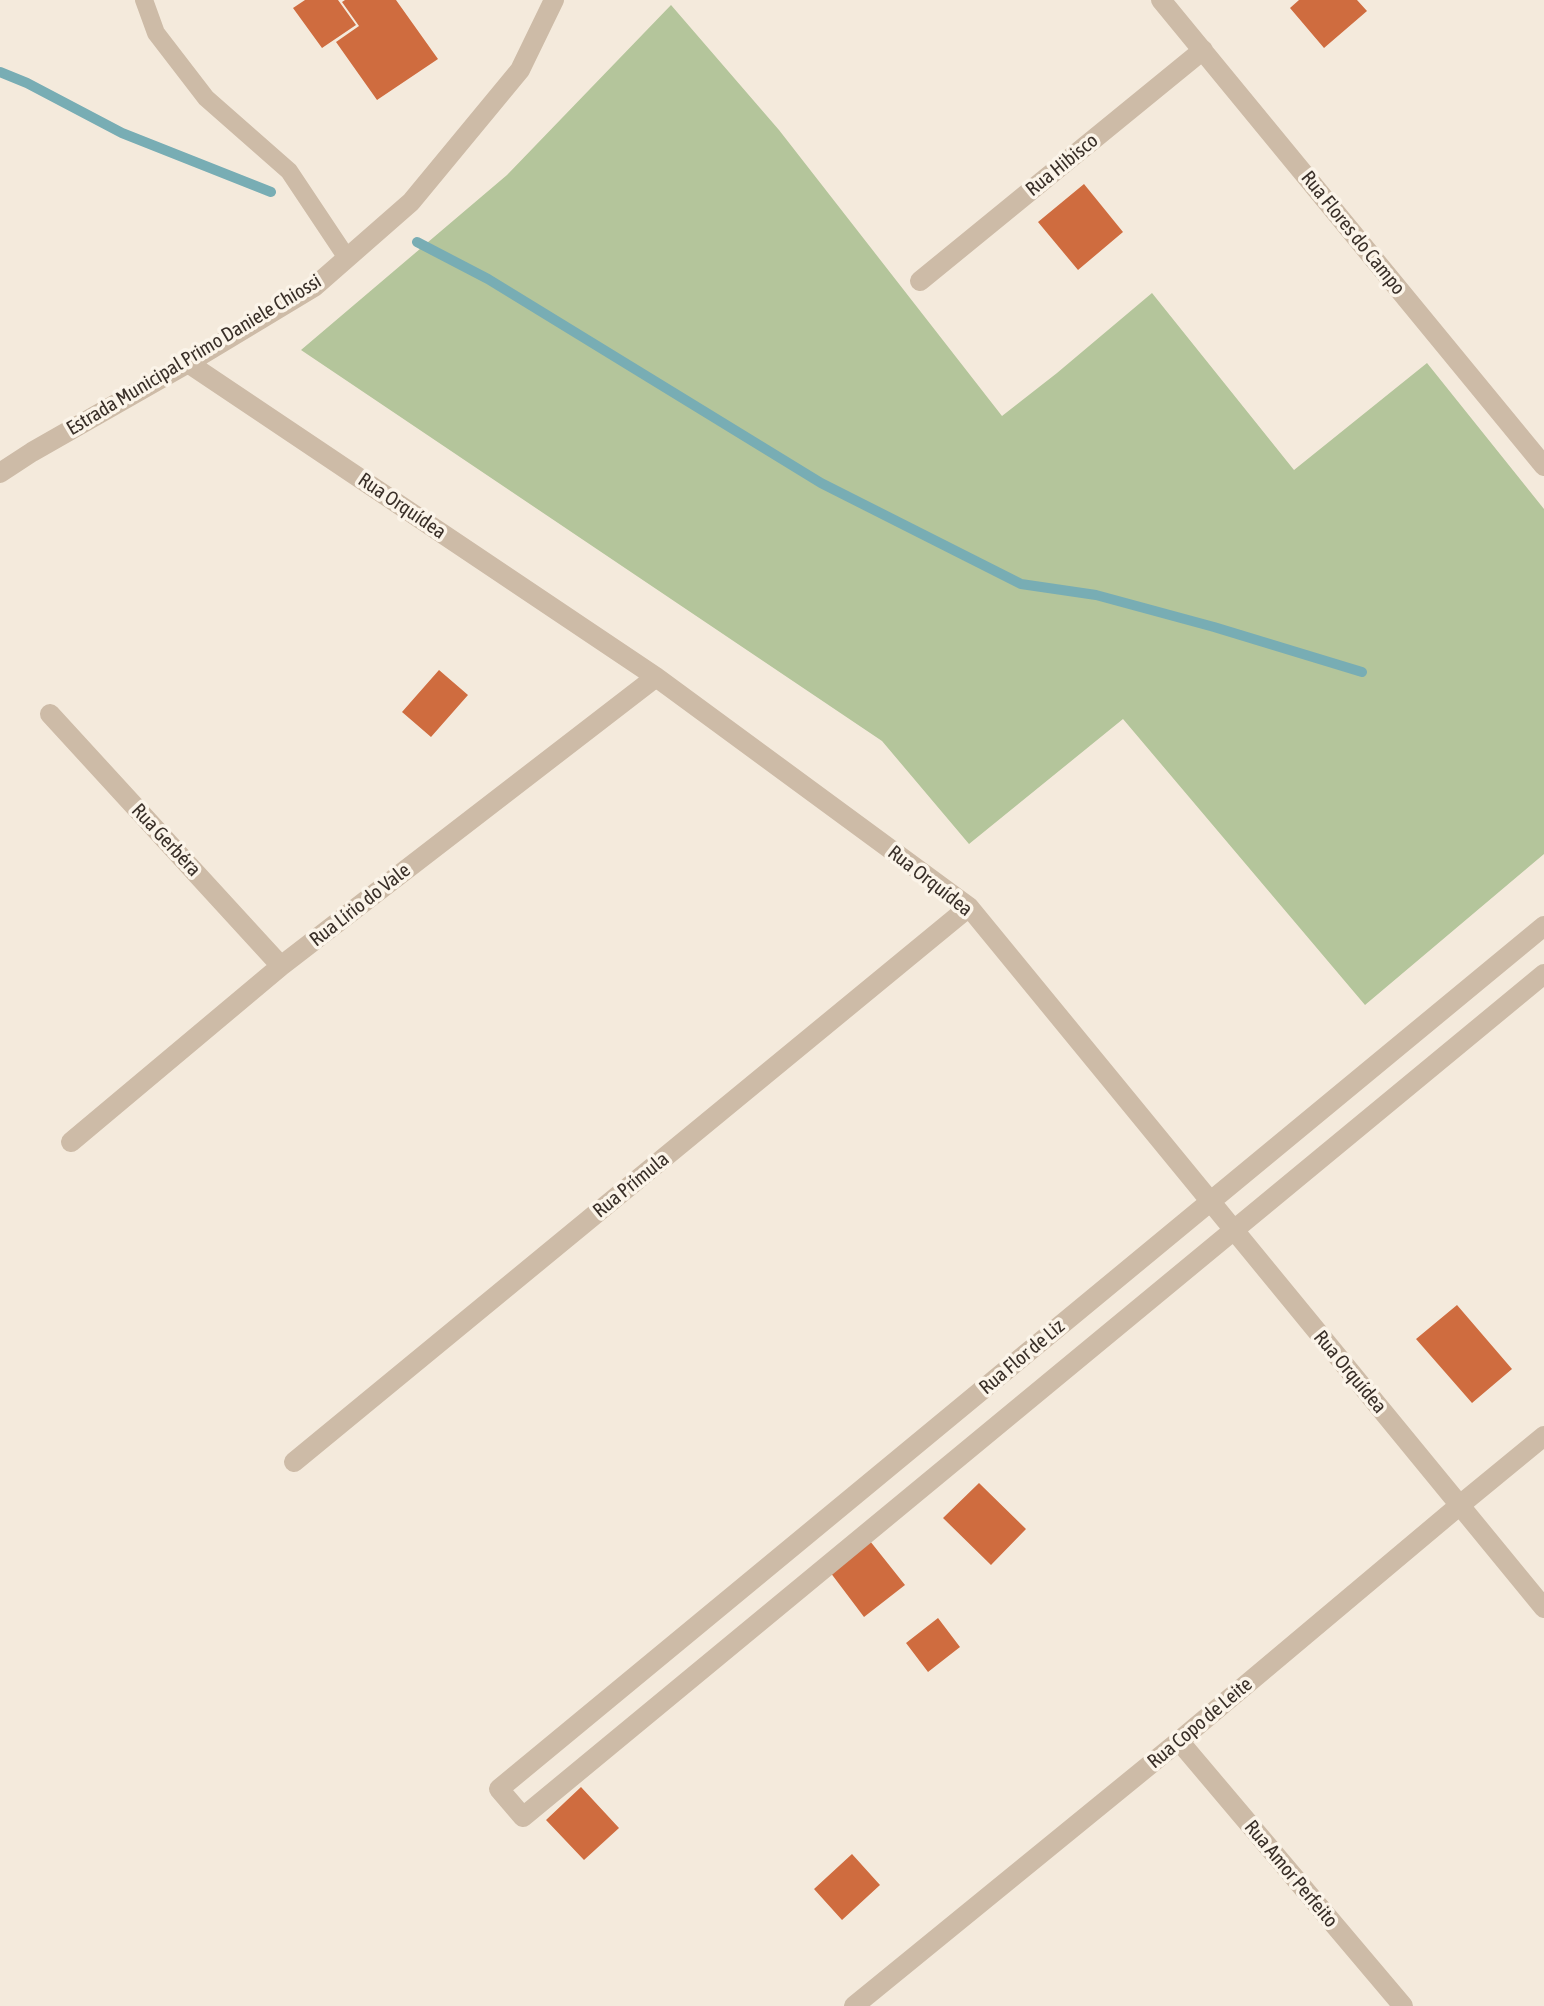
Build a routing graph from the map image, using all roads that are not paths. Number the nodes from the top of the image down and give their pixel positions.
1 (144, 0) edge
2 (554, 0) edge
3 (1161, 0) edge
4 (1203, 50) junction
5 (347, 258) junction
6 (920, 281) dead end
7 (188, 363) junction
8 (1544, 466) edge
9 (0, 473) edge
10 (656, 677) junction
11 (50, 714) dead end
12 (969, 907) junction
13 (1544, 926) edge
14 (281, 966) junction
15 (1544, 974) edge
16 (71, 1142) dead end
17 (1210, 1202) junction
18 (1233, 1230) junction
19 (1544, 1436) edge
20 (294, 1462) dead end
21 (1460, 1505) junction
22 (1544, 1608) edge
23 (1179, 1741) junction
24 (854, 2006) edge
25 (1403, 2006) edge

1 - 5 lane
2 - 5 street, Estrada Municipal Primo Daniele Chiossi
3 - 4 street, Rua Flores do Campo
4 - 6 street, Rua Hibisco
4 - 8 street, Rua Flores do Campo
5 - 7 street, Estrada Municipal Primo Daniele Chiossi
7 - 9 street, Estrada Municipal Primo Daniele Chiossi
7 - 10 street, Rua Orquídea
10 - 12 street, Rua Orquídea
10 - 14 street, Rua Lírio do Vale
11 - 14 street, Rua Gerbéra
12 - 17 street, Rua Orquídea
12 - 20 street, Rua Prímula
13 - 17 street, Rua Flor de Liz
14 - 16 street, Rua Lírio do Vale
15 - 18 street, Rua Flor de Liz
17 - 18 street, Rua Orquídea
17 - 18 street, Rua Flor de Liz
18 - 21 street, Rua Orquídea
19 - 21 street, Rua Copo de Leite
21 - 22 street, Rua Orquídea
21 - 23 street, Rua Copo de Leite
23 - 24 street, Rua Copo de Leite
23 - 25 street, Rua Amor Perfeito

